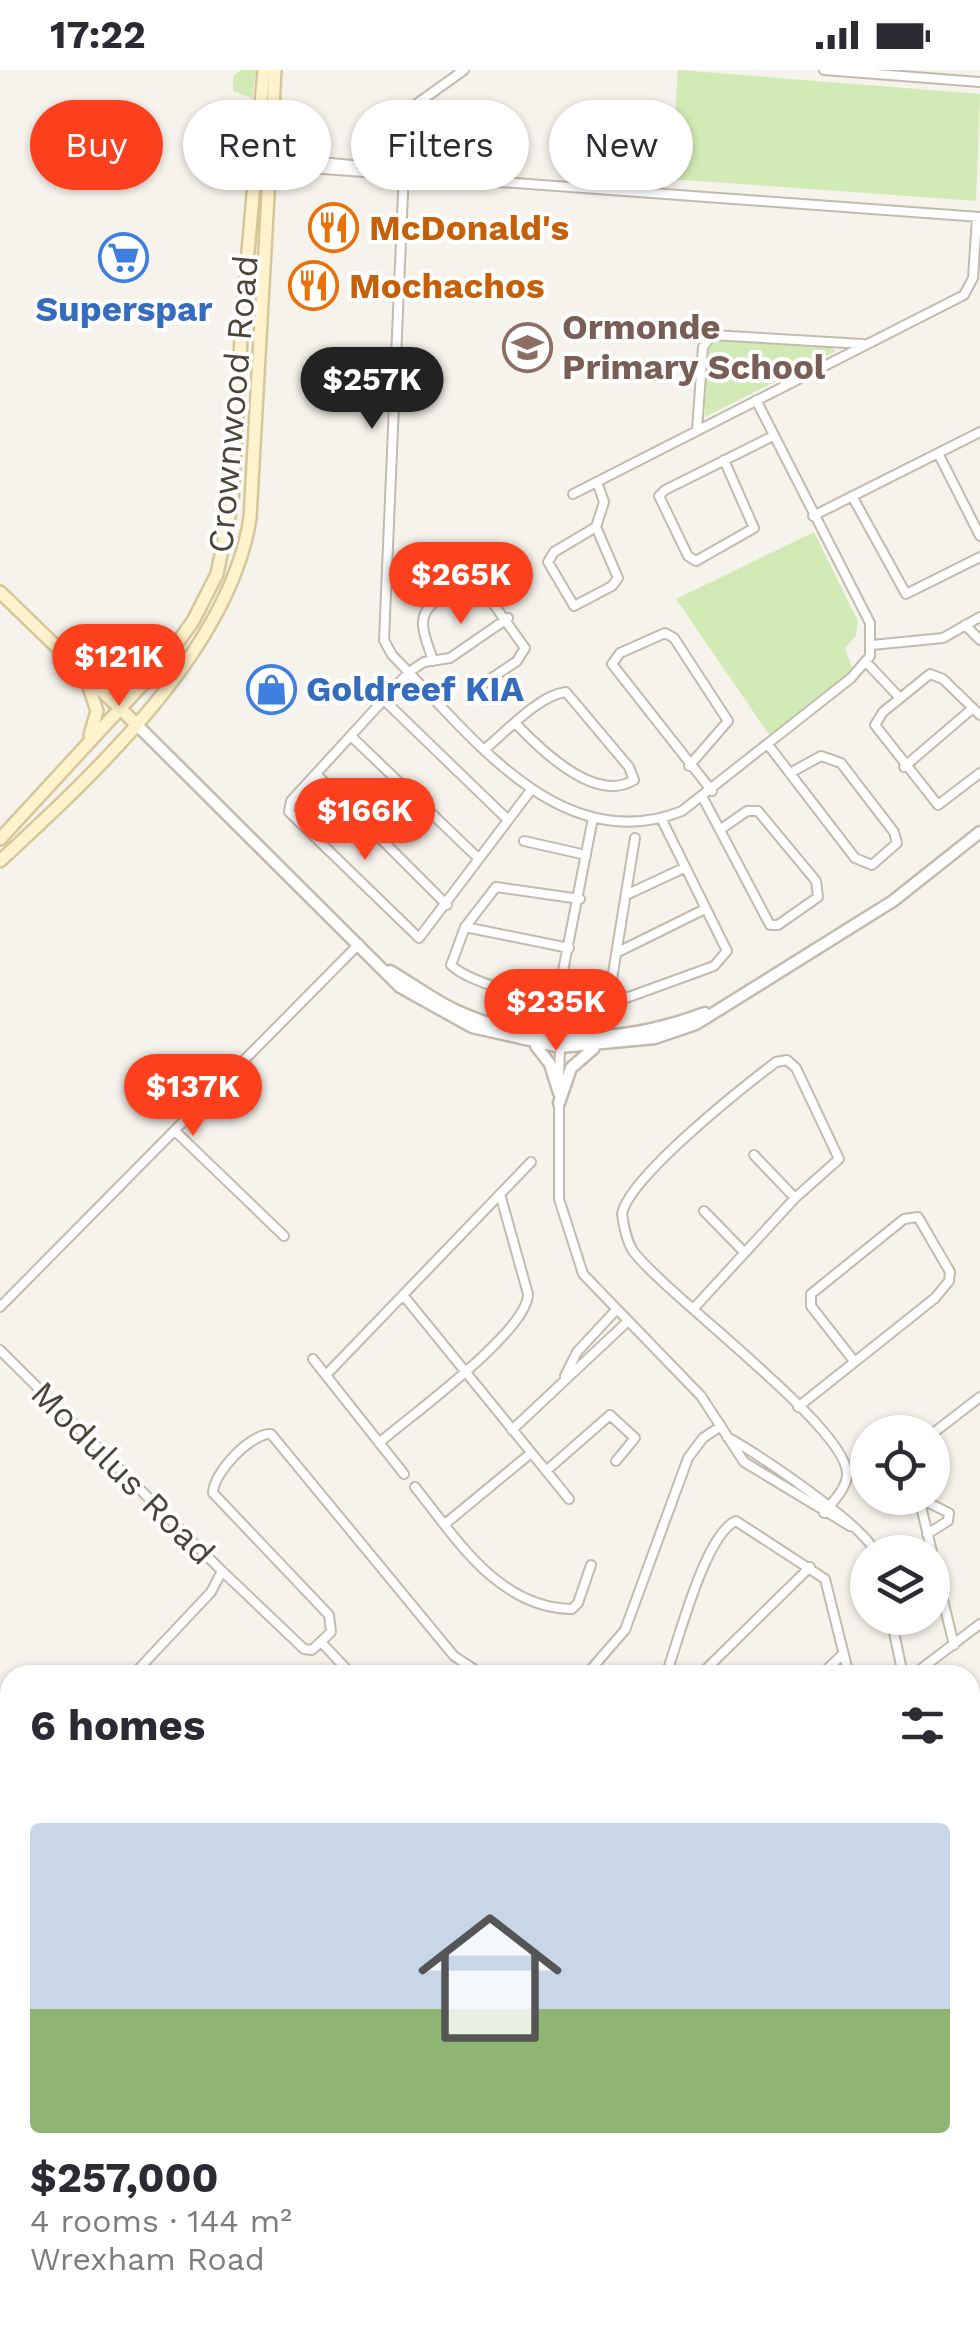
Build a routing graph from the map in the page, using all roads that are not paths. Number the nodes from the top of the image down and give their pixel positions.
1 (264, 70) edge
2 (275, 70) edge
3 (464, 70) edge
4 (824, 70) edge
5 (850, 71) edge
6 (980, 82) edge
7 (263, 100) edge
8 (271, 100) edge
9 (425, 100) edge
10 (529, 183) edge
11 (259, 190) edge
12 (262, 190) edge
13 (403, 190) edge
14 (978, 217) edge
15 (866, 344) junction
16 (756, 400) junction
17 (697, 430) junction
18 (979, 434) edge
19 (774, 436) junction
20 (938, 454) junction
21 (724, 460) junction
22 (596, 482) junction
23 (572, 494) dead end
24 (852, 496) junction
25 (813, 516) junction
26 (596, 527) junction
27 (980, 536) edge
28 (980, 557) edge
29 (0, 592) edge
30 (980, 617) edge
31 (508, 618) junction
32 (965, 624) junction
33 (980, 640) edge
34 (872, 645) junction
35 (433, 661) junction
36 (866, 662) junction
37 (409, 672) junction
38 (84, 674) junction
39 (95, 685) junction
40 (141, 685) junction
41 (477, 688) dead end
42 (899, 698) junction
43 (385, 701) junction
44 (119, 708) junction
45 (976, 712) edge
46 (135, 723) junction
47 (516, 724) junction
48 (352, 737) junction
49 (87, 744) junction
50 (769, 746) junction
51 (486, 748) junction
52 (689, 766) junction
53 (904, 768) junction
54 (980, 772) edge
55 (316, 774) junction
56 (790, 774) junction
57 (531, 790) junction
58 (712, 792) junction
59 (702, 798) junction
60 (506, 818) junction
61 (593, 818) junction
62 (661, 818) junction
63 (721, 828) junction
64 (980, 832) edge
65 (635, 838) dead end
66 (0, 839) edge
67 (524, 842) dead end
68 (586, 855) junction
69 (478, 858) junction
70 (0, 861) edge
71 (684, 868) junction
72 (626, 895) junction
73 (580, 899) junction
74 (447, 905) junction
75 (704, 909) junction
76 (465, 927) junction
77 (359, 944) junction
78 (570, 948) junction
79 (618, 952) junction
80 (382, 966) junction
81 (729, 1004) junction
82 (560, 1042) junction
83 (531, 1043) junction
84 (600, 1046) junction
85 (559, 1098) junction
86 (175, 1131) junction
87 (754, 1155) dead end
88 (530, 1162) dead end
89 (500, 1194) junction
90 (794, 1198) junction
91 (704, 1211) dead end
92 (284, 1236) dead end
93 (744, 1252) junction
94 (403, 1295) junction
95 (0, 1307) edge
96 (695, 1307) junction
97 (616, 1310) junction
98 (627, 1322) junction
99 (0, 1350) edge
100 (313, 1359) dead end
101 (854, 1360) junction
102 (464, 1371) junction
103 (326, 1375) junction
104 (565, 1376) junction
105 (980, 1397) edge
106 (798, 1406) junction
107 (950, 1420) edge
108 (721, 1426) junction
109 (512, 1430) junction
110 (379, 1442) junction
111 (531, 1453) junction
112 (616, 1461) dead end
113 (546, 1471) junction
114 (404, 1474) dead end
115 (416, 1487) dead end
116 (569, 1499) dead end
117 (826, 1510) junction
118 (923, 1515) edge
119 (949, 1515) edge
120 (445, 1524) junction
121 (928, 1534) joint
122 (862, 1535) edge
123 (591, 1565) dead end
124 (810, 1567) junction
125 (222, 1571) junction
126 (980, 1624) edge
127 (950, 1628) edge
128 (894, 1635) edge
129 (322, 1642) junction
130 (954, 1645) junction
131 (844, 1654) junction
132 (142, 1665) edge
133 (343, 1665) edge
134 (468, 1665) edge
135 (594, 1665) edge
136 (670, 1665) edge
137 (710, 1665) edge
138 (832, 1665) edge
139 (847, 1665) edge
140 (901, 1665) edge
141 (927, 1665) edge

1 - 7 main road, Crownwood Road
2 - 8 main road, Crownwood Road
3 - 9 street
4 - 5 street
5 - 6 street
10 - 14 street
11 - 40 main road, Crownwood Road
12 - 46 main road, Crownwood Road
13 - 37 street
14 - 15 street
15 - 16 street
15 - 17 street
16 - 17 street
16 - 19 street
17 - 22 street
18 - 20 street
19 - 21 street
19 - 25 street
20 - 24 street
20 - 27 street
21 - 21 street
22 - 23 street
22 - 26 street
24 - 25 street
24 - 28 street
25 - 34 street
26 - 26 street
29 - 38 main road
30 - 32 street
31 - 35 street
31 - 35 street
31 - 41 street
32 - 33 street
32 - 34 street
34 - 36 street
35 - 37 street
36 - 42 street
36 - 50 street
37 - 43 street
37 - 51 street
38 - 39 main road
38 - 49 main road
39 - 40 main road
39 - 44 main road
40 - 44 main road, Crownwood Road
42 - 45 street
42 - 53 street
43 - 48 street
43 - 60 street
44 - 46 main road
44 - 49 main road, Crownwood Road
45 - 53 street
46 - 70 main road, Crownwood Road
46 - 77 street
47 - 47 street
47 - 51 street
48 - 55 street
48 - 69 street
49 - 66 main road, Crownwood Road
50 - 56 street
50 - 58 street
51 - 57 street
52 - 52 street
52 - 58 street
53 - 54 street
55 - 74 street
55 - 74 street
56 - 56 street
57 - 60 street
57 - 61 street
58 - 59 street
59 - 62 street
59 - 63 street
60 - 69 street
61 - 62 street
61 - 68 street
62 - 71 street
63 - 63 street
64 - 81 street
65 - 72 street
67 - 68 street
68 - 73 street
69 - 74 street
71 - 72 street
71 - 75 street
72 - 79 street
73 - 76 street
73 - 78 street
75 - 79 street
75 - 79 street
76 - 78 street
76 - 78 street
77 - 80 street
77 - 86 street
80 - 82 street
80 - 83 street
81 - 82 street
81 - 84 street
82 - 83 street
82 - 84 street
82 - 85 street
83 - 85 street
84 - 85 street
85 - 97 street
86 - 92 street
86 - 95 street
87 - 90 street
88 - 89 street
89 - 94 street
89 - 102 street
90 - 93 street
90 - 96 street
91 - 93 street
93 - 96 street
94 - 102 street
94 - 103 street
96 - 106 street
97 - 98 street
97 - 104 street
98 - 104 street
98 - 108 street
99 - 125 street, Modulus Road
100 - 103 street
101 - 101 street
101 - 106 street
102 - 109 street
102 - 110 street
103 - 110 street
104 - 109 street
105 - 107 street
106 - 117 street
108 - 117 street
108 - 135 street
109 - 111 street
110 - 114 street
111 - 113 street
111 - 120 street
112 - 113 street
113 - 116 street
115 - 120 street
117 - 122 street
118 - 121 street
119 - 121 street
120 - 123 street
124 - 131 street
124 - 136 street
124 - 137 street
125 - 129 street
125 - 132 street, Modulus Road
126 - 130 street
127 - 130 street
128 - 140 street
129 - 133 street
129 - 134 street
130 - 141 street
131 - 138 street
131 - 139 street

